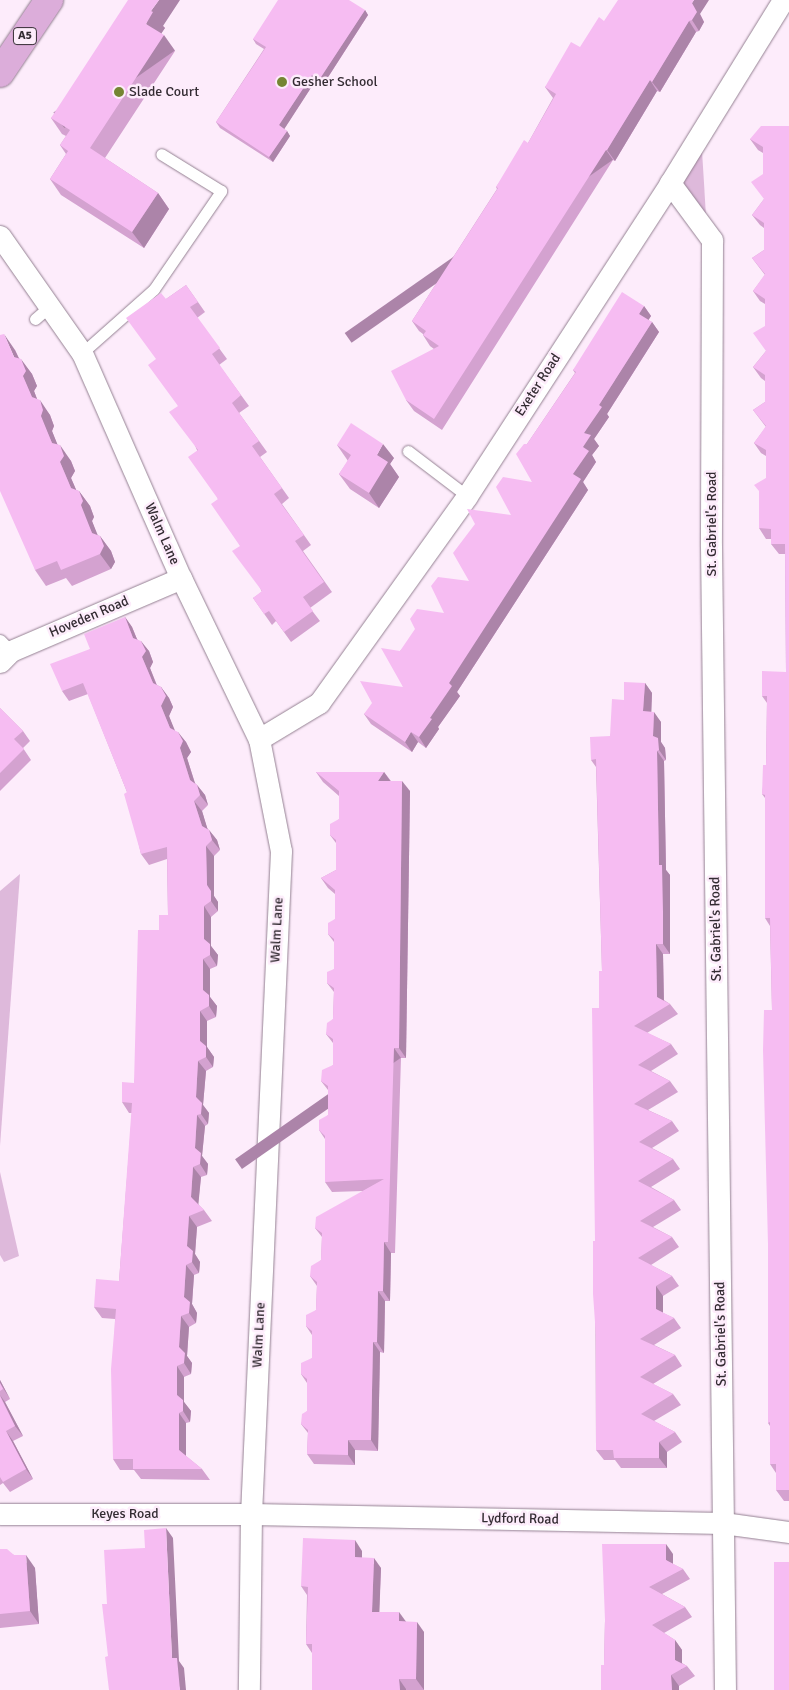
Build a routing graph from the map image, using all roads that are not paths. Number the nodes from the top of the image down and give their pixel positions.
1 (50, 0) edge
2 (783, 0) edge
3 (0, 73) edge
4 (162, 154) dead end
5 (670, 183) junction
6 (0, 236) edge
7 (82, 353) junction
8 (408, 451) dead end
9 (467, 496) junction
10 (181, 578) junction
11 (4, 651) edge
12 (259, 739) junction
13 (0, 1514) edge
14 (251, 1514) junction
15 (723, 1523) junction
16 (789, 1532) edge
17 (249, 1690) edge
18 (725, 1690) edge

1 - 3 main road, A5
2 - 5 street, Exeter Road
4 - 7 lane
5 - 9 street, Exeter Road
5 - 15 street, St. Gabriel's Road
6 - 7 street, Walm Lane
7 - 10 street, Walm Lane
8 - 9 lane
9 - 12 street, Exeter Road
10 - 11 street, Hoveden Road
10 - 12 street, Walm Lane
12 - 14 street, Walm Lane
13 - 14 street, Keyes Road
14 - 15 street, Lydford Road
14 - 17 street, Walm Lane
15 - 16 street, Lydford Road
15 - 18 street, St. Gabriel's Road

